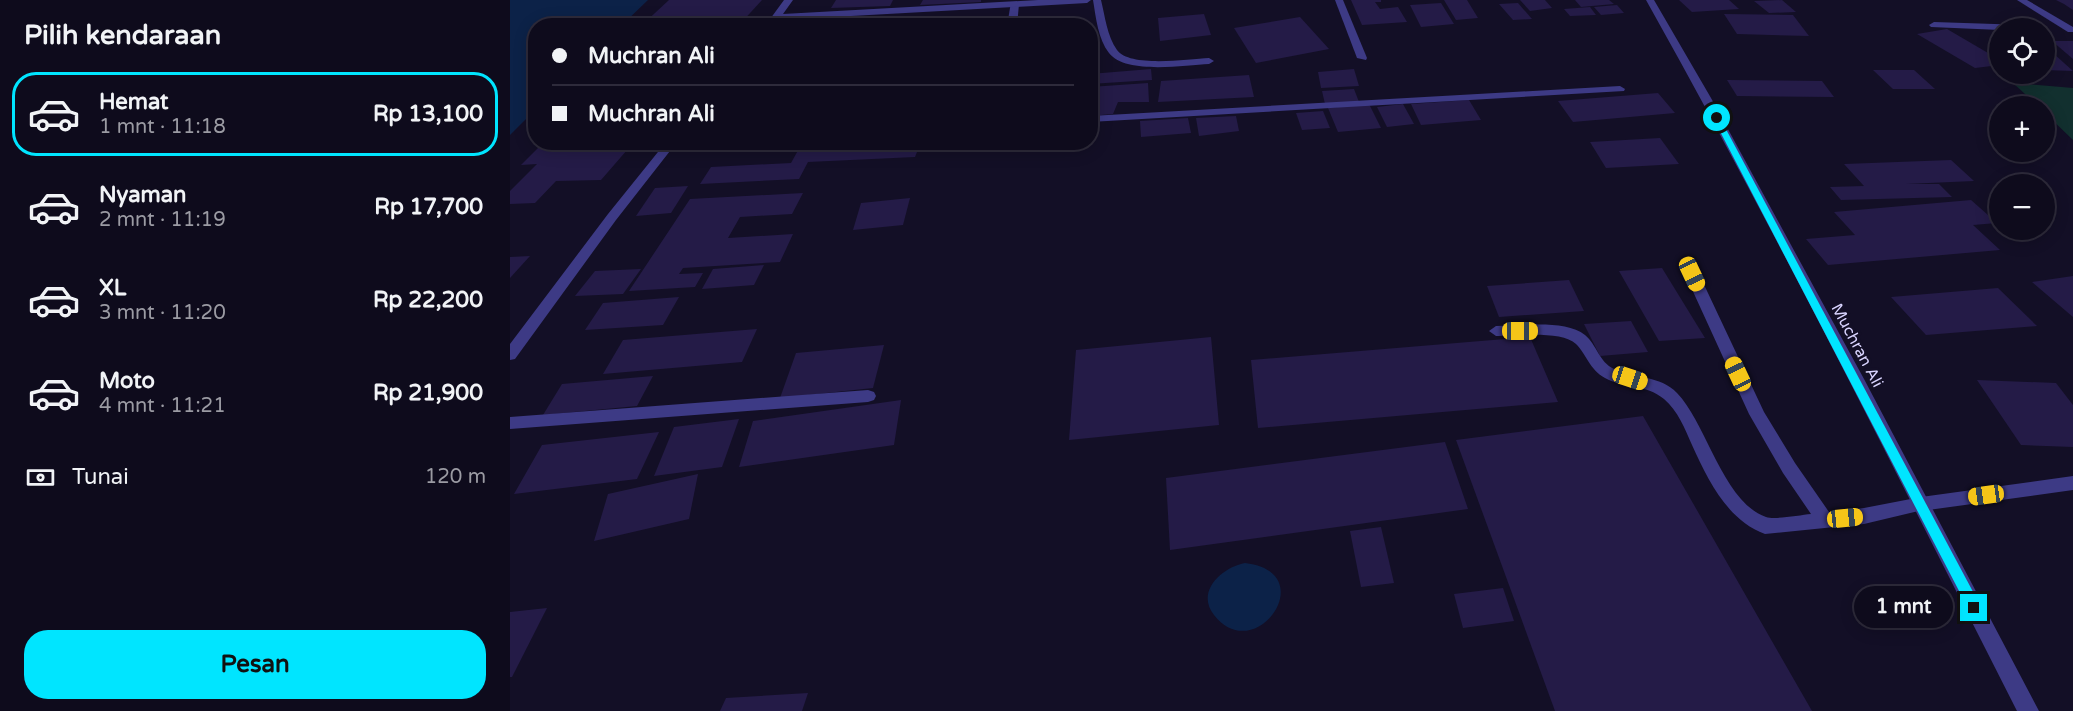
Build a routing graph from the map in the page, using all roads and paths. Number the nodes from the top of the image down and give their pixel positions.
1 (789, 0) edge
2 (1088, 0) edge
3 (1097, 0) edge
4 (1339, 0) edge
5 (1650, 0) edge
6 (2021, 0) edge
7 (1014, 4) junction
8 (776, 17) joint
9 (1013, 18) edge
10 (1934, 25) dead end
11 (1989, 27) edge
12 (2055, 30) edge
13 (2072, 31) edge
14 (1362, 58) dead end
15 (1209, 61) dead end
16 (1620, 89) dead end
17 (1098, 119) edge
18 (666, 150) edge
19 (1692, 274) dead end
20 (1496, 331) dead end
21 (510, 355) edge
22 (868, 396) dead end
23 (510, 423) edge
24 (2073, 483) edge
25 (1921, 504) junction
26 (1825, 520) junction
27 (2028, 711) edge

1 - 8 street
2 - 7 street
3 - 15 street
4 - 14 street
5 - 25 street, Muchran Ali
6 - 13 street
7 - 8 street
7 - 9 street
10 - 11 street
12 - 13 street
16 - 17 street
18 - 21 street
19 - 26 street
20 - 26 street
22 - 23 street
24 - 25 street
25 - 26 street
25 - 27 street, Muchran Ali

